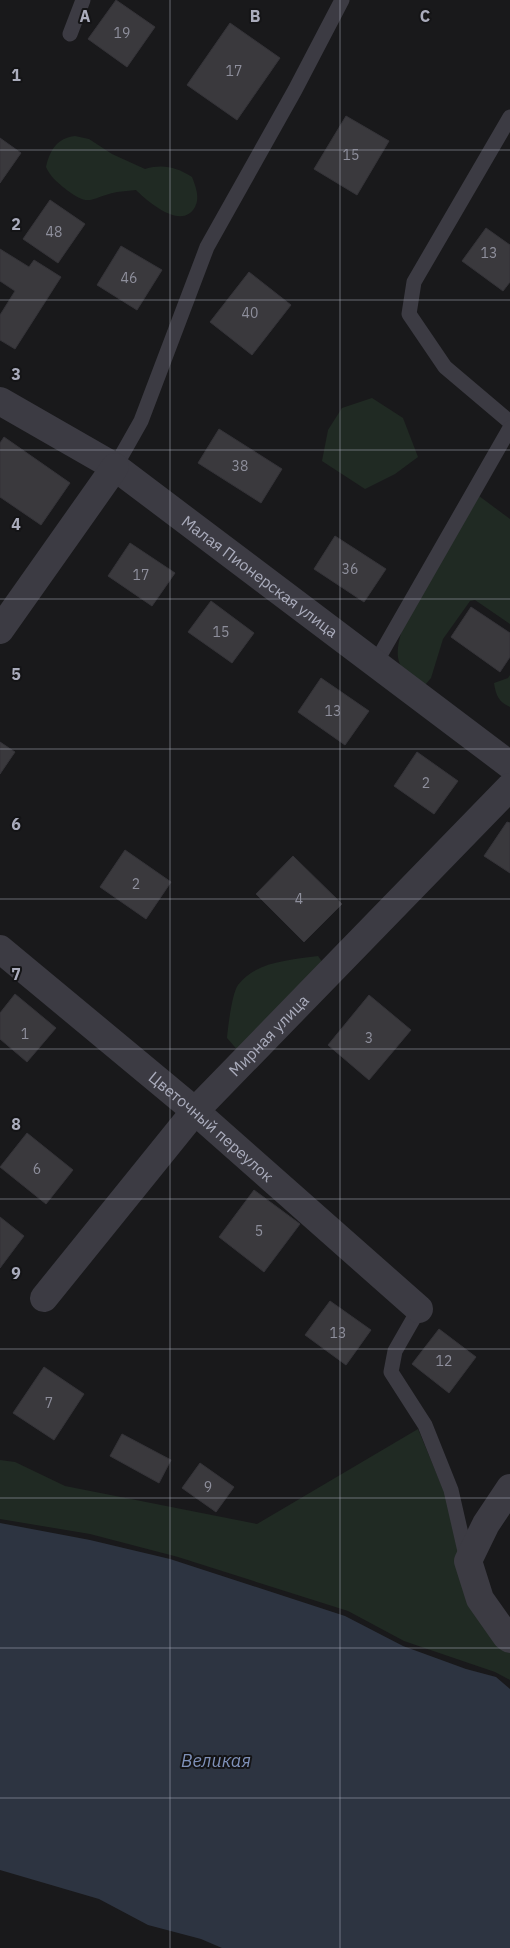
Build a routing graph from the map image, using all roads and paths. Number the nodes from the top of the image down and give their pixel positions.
1 (83, 0) edge
2 (342, 0) edge
3 (70, 34) dead end
4 (510, 117) edge
5 (0, 401) edge
6 (510, 422) edge
7 (510, 428) edge
8 (115, 467) junction
9 (0, 630) edge
10 (374, 664) junction
11 (510, 766) edge
12 (510, 786) edge
13 (0, 949) edge
14 (195, 1111) junction
15 (44, 1298) dead end
16 (419, 1309) joint
17 (510, 1488) edge
18 (468, 1561) junction
19 (510, 1639) edge

1 - 3 lane
2 - 8 lane
4 - 6 lane
5 - 8 street, Малая Пионерская улица
7 - 10 lane
8 - 9 street
8 - 10 street, Малая Пионерская улица
10 - 11 street, Малая Пионерская улица
12 - 14 street, Мирная улица
13 - 14 street, Цветочный переулок
14 - 15 street, Мирная улица
14 - 16 street, Цветочный переулок
16 - 18 lane
17 - 18 street
18 - 19 street

